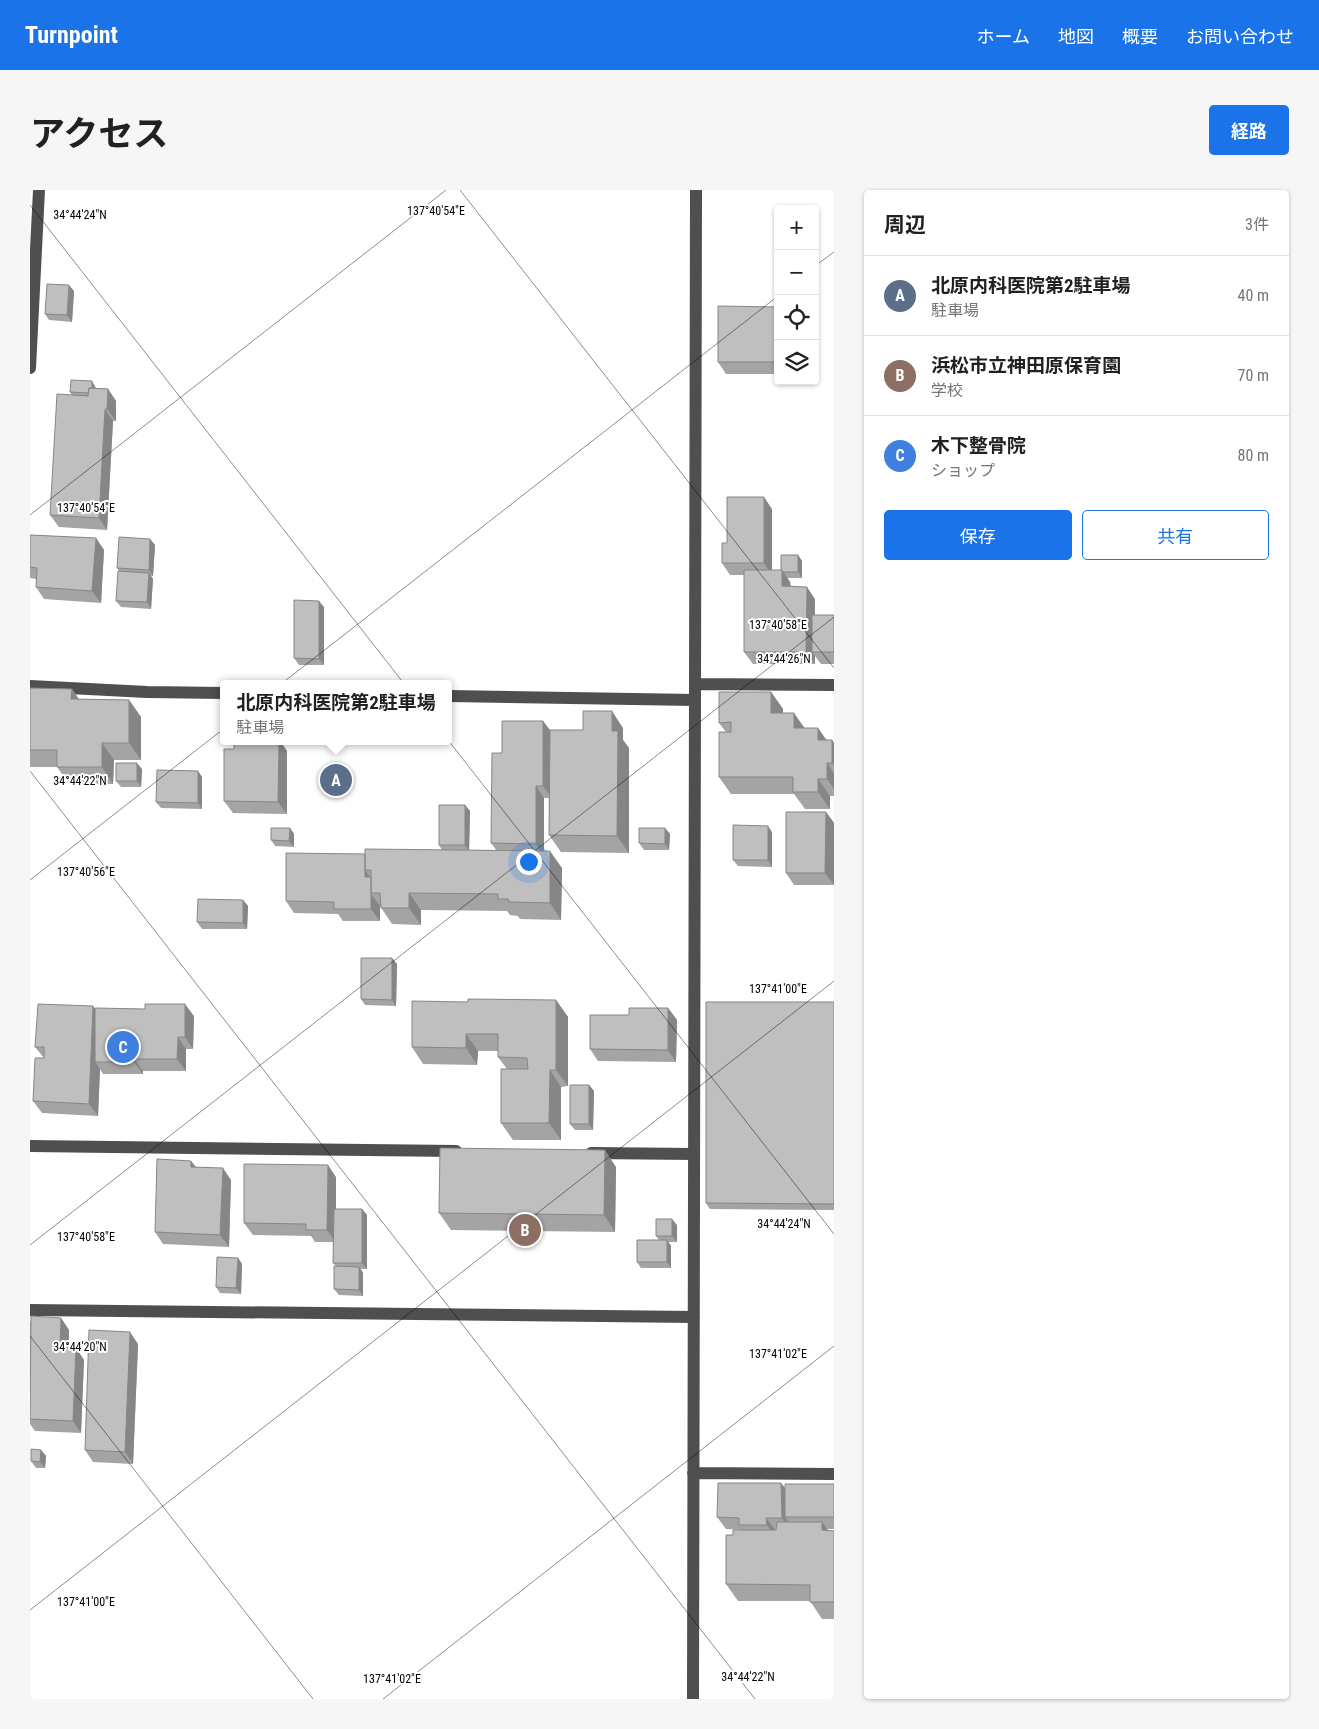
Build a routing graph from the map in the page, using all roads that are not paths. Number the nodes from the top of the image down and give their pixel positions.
1 (40, 190) edge
2 (696, 190) edge
3 (30, 368) edge
4 (695, 684) junction
5 (834, 685) edge
6 (30, 686) edge
7 (220, 693) edge
8 (452, 696) edge
9 (695, 700) junction
10 (30, 1146) edge
11 (466, 1152) edge
12 (575, 1153) edge
13 (694, 1154) junction
14 (30, 1310) edge
15 (694, 1317) junction
16 (693, 1473) junction
17 (834, 1474) edge
18 (693, 1699) edge

1 - 3 street
2 - 4 street
4 - 5 street
4 - 9 street
6 - 7 street
8 - 9 street
9 - 13 street
10 - 11 street
12 - 13 street
13 - 15 street
14 - 15 street
15 - 16 street
16 - 17 street
16 - 18 street

